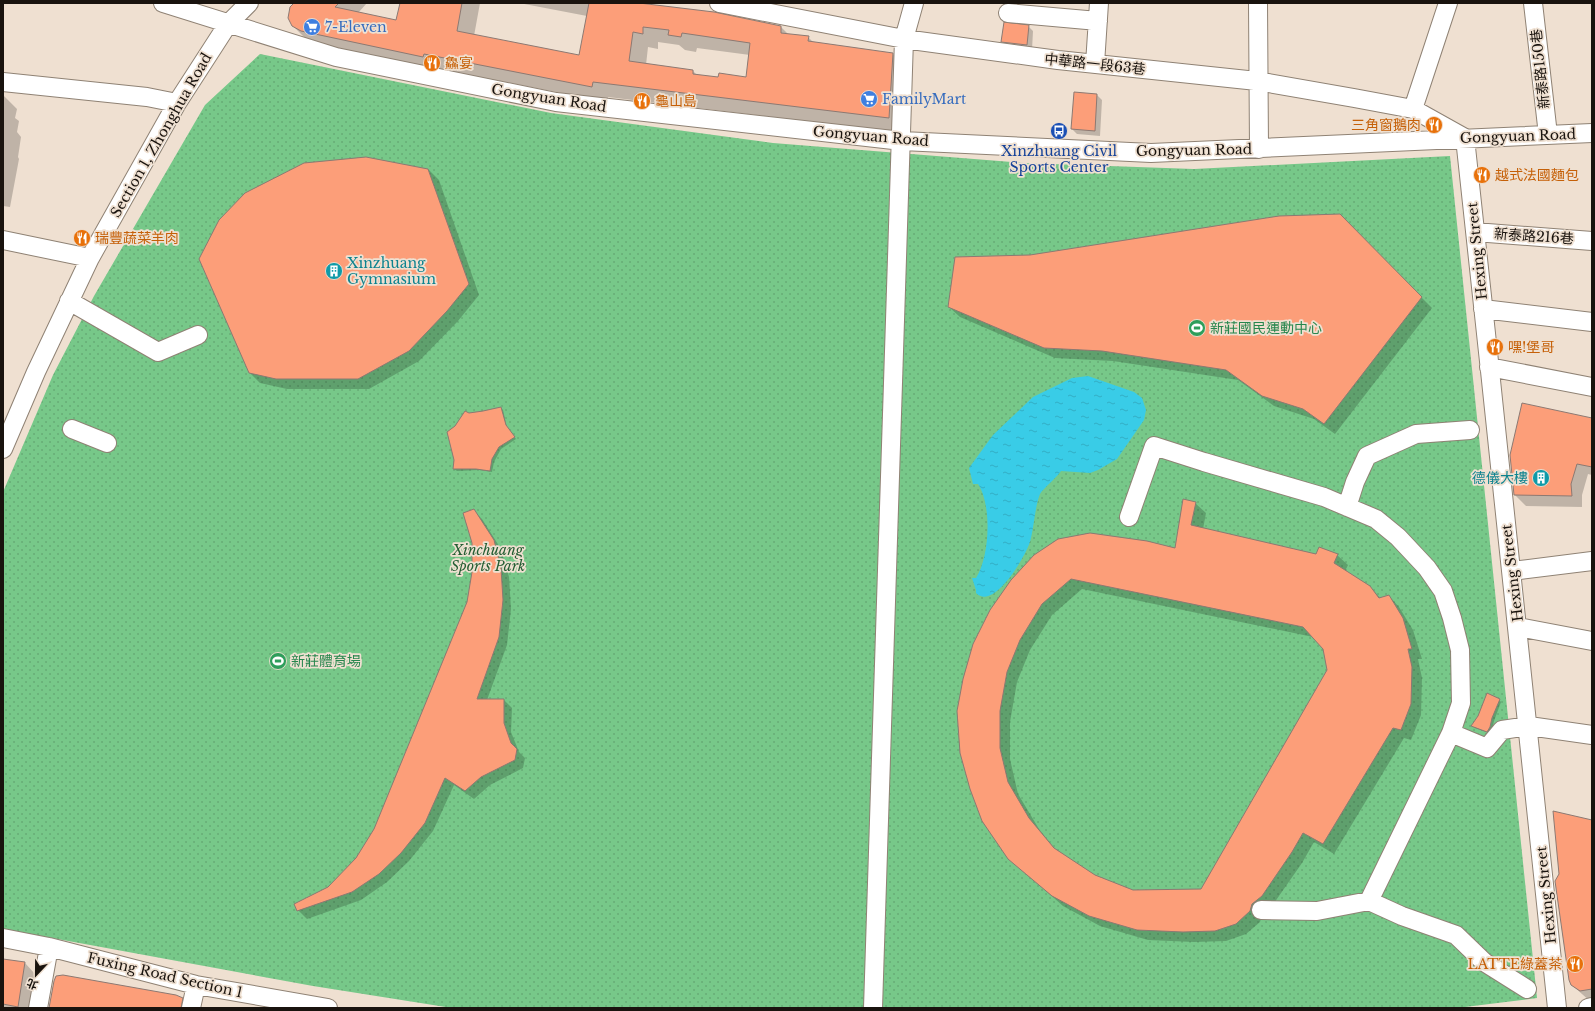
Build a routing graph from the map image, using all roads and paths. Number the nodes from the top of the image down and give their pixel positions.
1 (163, 3) edge
2 (249, 3) edge
3 (724, 3) edge
4 (914, 3) edge
5 (1099, 3) edge
6 (1258, 3) edge
7 (1448, 3) edge
8 (1533, 3) edge
9 (1008, 13) dead end
10 (1098, 21) junction
11 (228, 24) junction
12 (904, 39) junction
13 (1095, 64) junction
14 (1257, 81) junction
15 (3, 82) edge
16 (177, 103) junction
17 (1413, 109) junction
18 (1592, 133) edge
19 (1548, 135) junction
20 (1465, 138) junction
21 (902, 141) junction
22 (1259, 149) junction
23 (1475, 232) junction
24 (3, 240) edge
25 (1592, 241) edge
26 (90, 258) junction
27 (69, 301) junction
28 (1483, 310) junction
29 (1592, 322) edge
30 (198, 335) dead end
31 (1490, 368) junction
32 (1592, 387) edge
33 (9, 421) edge
34 (72, 429) dead end
35 (1470, 430) dead end
36 (107, 443) dead end
37 (3, 449) edge
38 (1348, 507) junction
39 (1129, 518) dead end
40 (1592, 561) edge
41 (1512, 572) junction
42 (1518, 627) junction
43 (1592, 642) edge
44 (1529, 726) junction
45 (1451, 733) junction
46 (1592, 735) edge
47 (1369, 901) junction
48 (1261, 910) dead end
49 (3, 938) edge
50 (49, 947) junction
51 (196, 985) junction
52 (1527, 989) dead end
53 (1592, 1007) edge
54 (38, 1008) edge
55 (191, 1008) edge
56 (328, 1008) edge
57 (873, 1008) edge
58 (1557, 1008) edge
59 (1588, 1008) edge

1 - 11 street, Gongyuan Road
2 - 11 street, Section 1, Zhonghua Road
3 - 12 street, 中華路一段63巷
4 - 12 street
5 - 10 street
6 - 14 street
7 - 17 street
8 - 19 street, 新泰路150巷
9 - 10 street
10 - 13 street
11 - 16 street, Section 1, Zhonghua Road
11 - 21 street, Gongyuan Road
12 - 13 street, 中華路一段63巷
12 - 21 street
13 - 14 street, 中華路一段63巷
14 - 17 street, 中華路一段63巷
14 - 22 street
15 - 16 street
16 - 26 street, Section 1, Zhonghua Road
17 - 20 street, 中華路一段63巷
18 - 19 street, Gongyuan Road
19 - 20 street, Gongyuan Road
20 - 22 street, Gongyuan Road
20 - 23 street, Hexing Street
21 - 22 street, Gongyuan Road
21 - 57 street
23 - 25 street, 新泰路216巷
23 - 28 street, Hexing Street
24 - 26 street
26 - 27 street, Section 1, Zhonghua Road
27 - 30 street
27 - 33 street, Section 1, Zhonghua Road
28 - 29 street
28 - 31 street, Hexing Street
31 - 32 street
31 - 41 street, Hexing Street
33 - 37 street, Section 1, Zhonghua Road
34 - 36 street
35 - 38 street
38 - 39 street
38 - 45 street
40 - 41 street
41 - 42 street, Hexing Street
42 - 43 street
42 - 44 street, Hexing Street
44 - 45 street
44 - 46 street
44 - 58 street, Hexing Street
45 - 47 street
47 - 48 street
47 - 52 street
49 - 50 street, Fuxing Road Section 1
50 - 51 street, Fuxing Road Section 1
50 - 54 street
51 - 55 street
51 - 56 street, Fuxing Road Section 1
53 - 59 street

